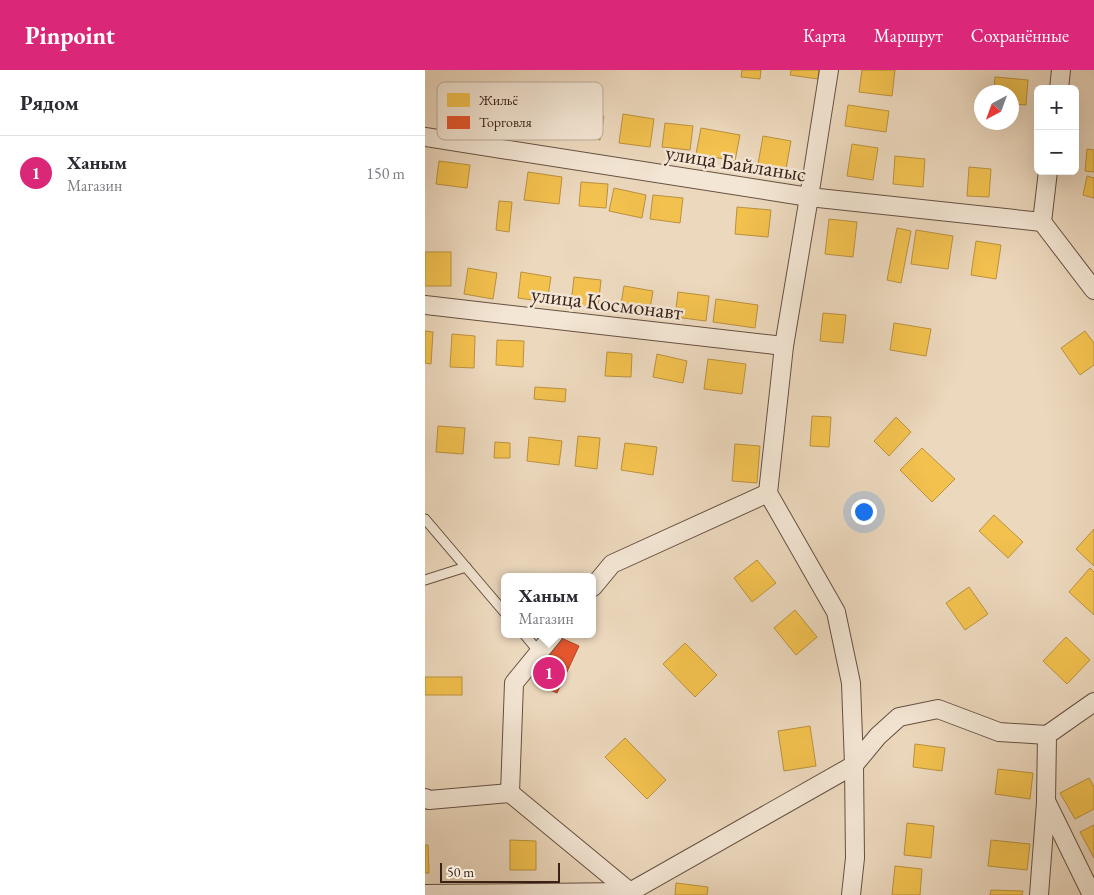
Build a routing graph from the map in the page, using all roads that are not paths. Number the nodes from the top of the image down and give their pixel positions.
1 (829, 70) edge
2 (1061, 70) edge
3 (1059, 85) edge
4 (444, 140) edge
5 (1048, 175) edge
6 (809, 197) junction
7 (1042, 222) junction
8 (1094, 290) edge
9 (425, 304) edge
10 (784, 346) junction
11 (768, 493) junction
12 (425, 519) edge
13 (466, 567) junction
14 (425, 580) edge
15 (596, 584) edge
16 (501, 607) edge
17 (527, 638) edge
18 (551, 638) edge
19 (539, 652) junction
20 (1094, 702) edge
21 (1047, 735) junction
22 (854, 765) junction
23 (510, 793) junction
24 (425, 798) edge
25 (1046, 801) junction
26 (630, 893) edge
27 (425, 894) edge
28 (851, 895) edge
29 (1039, 895) edge
30 (1092, 895) edge

1 - 6 street
2 - 3 street
4 - 6 street, улица Байланыс
5 - 7 street
6 - 7 street, улица Байланыс
6 - 10 street
7 - 8 street
9 - 10 street, улица Космонавт
10 - 11 street
11 - 15 street
11 - 22 street
12 - 13 lane
13 - 14 lane
13 - 16 lane
17 - 19 lane
18 - 19 street
19 - 23 street
20 - 21 street
21 - 22 street
21 - 25 street
22 - 26 street
22 - 28 street
23 - 24 street
23 - 26 street
25 - 29 street
25 - 30 street
26 - 27 street

